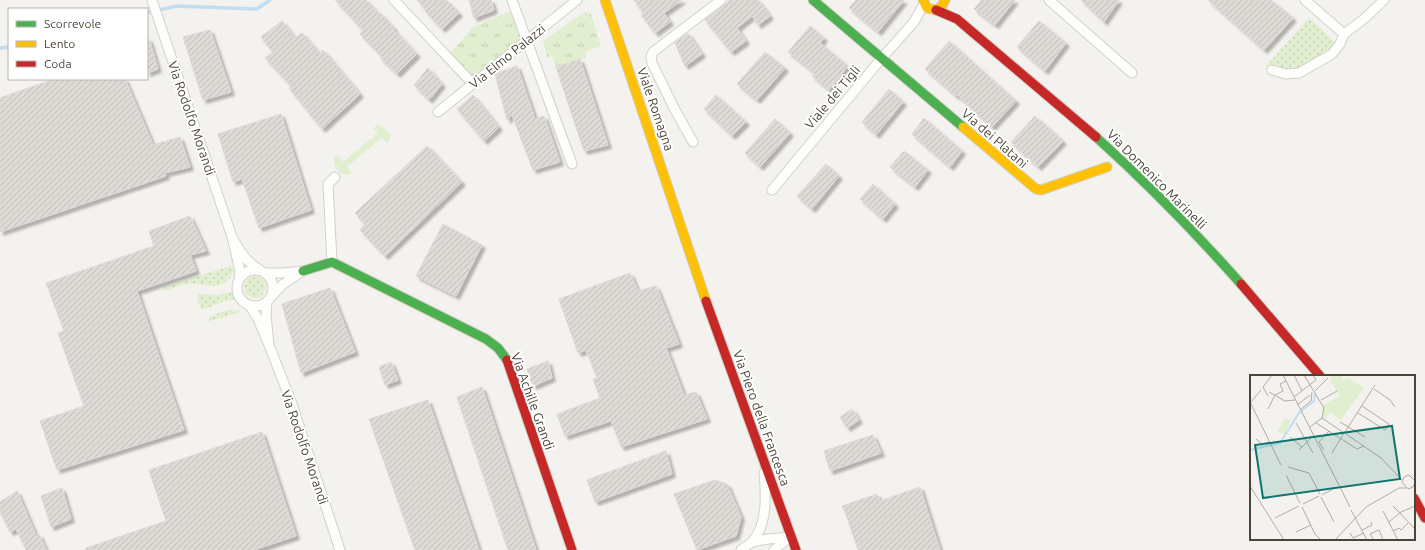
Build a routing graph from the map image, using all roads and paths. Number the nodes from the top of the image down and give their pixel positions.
1 (394, 0) edge
2 (512, 0) edge
3 (577, 0) edge
4 (605, 0) edge
5 (721, 0) edge
6 (813, 0) edge
7 (945, 0) edge
8 (1049, 0) edge
9 (1305, 0) edge
10 (1384, 0) edge
11 (153, 3) edge
12 (928, 6) edge
13 (957, 19) junction
14 (1344, 34) junction
15 (526, 40) junction
16 (881, 58) junction
17 (1272, 70) dead end
18 (1132, 73) dead end
19 (472, 84) junction
20 (438, 112) dead end
21 (693, 142) dead end
22 (572, 164) dead end
23 (1107, 167) dead end
24 (335, 177) dead end
25 (772, 190) dead end
26 (232, 237) junction
27 (332, 262) junction
28 (303, 271) junction
29 (264, 273) junction
30 (239, 280) junction
31 (704, 294) joint
32 (269, 300) junction
33 (248, 305) junction
34 (268, 345) junction
35 (1319, 375) edge
36 (762, 457) junction
37 (1416, 500) edge
38 (1425, 508) edge
39 (1425, 518) edge
40 (790, 537) junction
41 (752, 542) junction
42 (340, 550) edge
43 (572, 550) edge
44 (741, 550) edge
45 (774, 550) edge
46 (796, 550) edge

1 - 19 street
2 - 15 street
3 - 15 street, Via Elmo Palazzi
4 - 31 street, Viale Romagna
5 - 21 street, Viale Romagna
6 - 16 street
7 - 12 street, Viale dei Tigli
7 - 13 street, Via Domenico Marinelli
8 - 18 street
9 - 14 street
10 - 14 street
11 - 26 street, Via Rodolfo Morandi
12 - 13 street, Via Domenico Marinelli
12 - 16 street, Viale dei Tigli
13 - 35 street, Via Domenico Marinelli
14 - 17 street
15 - 19 street, Via Elmo Palazzi
15 - 22 street
16 - 23 street, Via dei Platani
16 - 25 street, Viale dei Tigli
19 - 20 street, Via Elmo Palazzi
24 - 27 street
26 - 29 street, Via Rodolfo Morandi
26 - 30 street, Via Rodolfo Morandi
27 - 28 street
27 - 43 street, Via Achille Grandi
28 - 29 street
28 - 32 street
29 - 30 street
29 - 32 street
30 - 33 street
31 - 36 street, Via Piero della Francesca
32 - 33 street
32 - 34 street, Via Rodolfo Morandi
33 - 34 street, Via Rodolfo Morandi
34 - 42 street, Via Rodolfo Morandi
36 - 40 street, Via Piero della Francesca
36 - 41 street
37 - 38 street
37 - 39 street
40 - 41 street
40 - 45 street
40 - 46 street, Via Piero della Francesca
41 - 44 street

